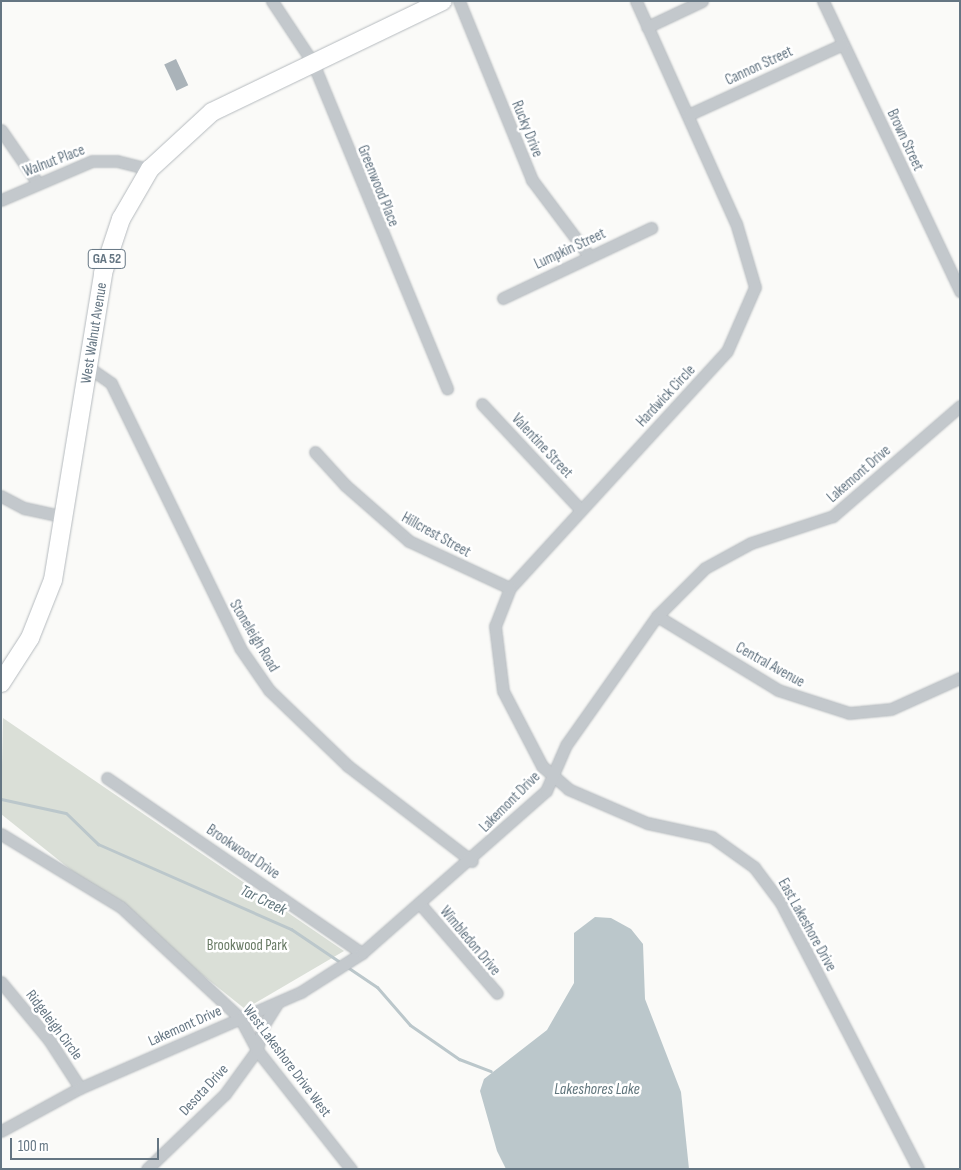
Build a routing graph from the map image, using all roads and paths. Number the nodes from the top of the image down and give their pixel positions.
1 (272, 1) edge
2 (459, 1) edge
3 (636, 1) edge
4 (702, 1) edge
5 (823, 1) edge
6 (433, 3) edge
7 (647, 27) junction
8 (843, 44) junction
9 (313, 63) junction
10 (688, 115) junction
11 (1, 130) edge
12 (150, 169) junction
13 (37, 182) junction
14 (1, 200) edge
15 (651, 228) dead end
16 (589, 256) junction
17 (960, 291) edge
18 (503, 298) dead end
19 (88, 366) junction
20 (447, 388) dead end
21 (482, 404) dead end
22 (960, 406) edge
23 (314, 452) dead end
24 (1, 496) edge
25 (580, 509) junction
26 (66, 517) junction
27 (510, 588) junction
28 (658, 616) junction
29 (960, 678) edge
30 (1, 683) edge
31 (107, 778) dead end
32 (554, 778) junction
33 (1, 834) edge
34 (472, 860) junction
35 (421, 905) junction
36 (362, 953) junction
37 (1, 982) edge
38 (497, 994) dead end
39 (279, 1002) junction
40 (240, 1018) junction
41 (257, 1050) junction
42 (80, 1088) junction
43 (1, 1131) edge
44 (147, 1169) edge
45 (351, 1169) edge
46 (918, 1169) edge

1 - 9 street, Greenwood Place
2 - 16 street, Rucky Drive
3 - 7 street, Hardwick Circle
4 - 7 street
5 - 8 street, Brown Street
6 - 9 main road, West Walnut Avenue / GA 52
7 - 10 street, Hardwick Circle
8 - 10 street, Cannon Street
8 - 17 street, Brown Street
9 - 12 main road, West Walnut Avenue / GA 52
9 - 20 street, Greenwood Place
10 - 25 street, Hardwick Circle
11 - 13 street
12 - 13 street, Walnut Place
12 - 19 main road, West Walnut Avenue / GA 52
13 - 14 street, Walnut Place
15 - 16 street, Lumpkin Street
16 - 18 street, Lumpkin Street
19 - 26 main road, West Walnut Avenue / GA 52
19 - 34 street, Stoneleigh Road
21 - 25 street, Valentine Street
22 - 28 street, Lakemont Drive
23 - 27 street, Hillcrest Street
24 - 26 street
25 - 27 street, Hardwick Circle
26 - 30 main road, West Walnut Avenue / GA 52
27 - 32 street, Hardwick Circle
28 - 29 street, Central Avenue
28 - 32 street, Lakemont Drive
31 - 36 street, Brookwood Drive
32 - 34 street, Lakemont Drive
32 - 46 street, East Lakeshore Drive
33 - 40 street, West Lakeshore Drive West
34 - 35 street, Lakemont Drive
35 - 36 street, Lakemont Drive
35 - 38 street, Wimbledon Drive
36 - 39 street, Lakemont Drive
37 - 42 street, Ridgeleigh Circle
39 - 40 street, Lakemont Drive
39 - 41 street
40 - 41 street, West Lakeshore Drive West
40 - 42 street, Lakemont Drive
41 - 44 street, Desota Drive
41 - 45 street, West Lakeshore Drive West
42 - 43 street, Lakemont Drive

